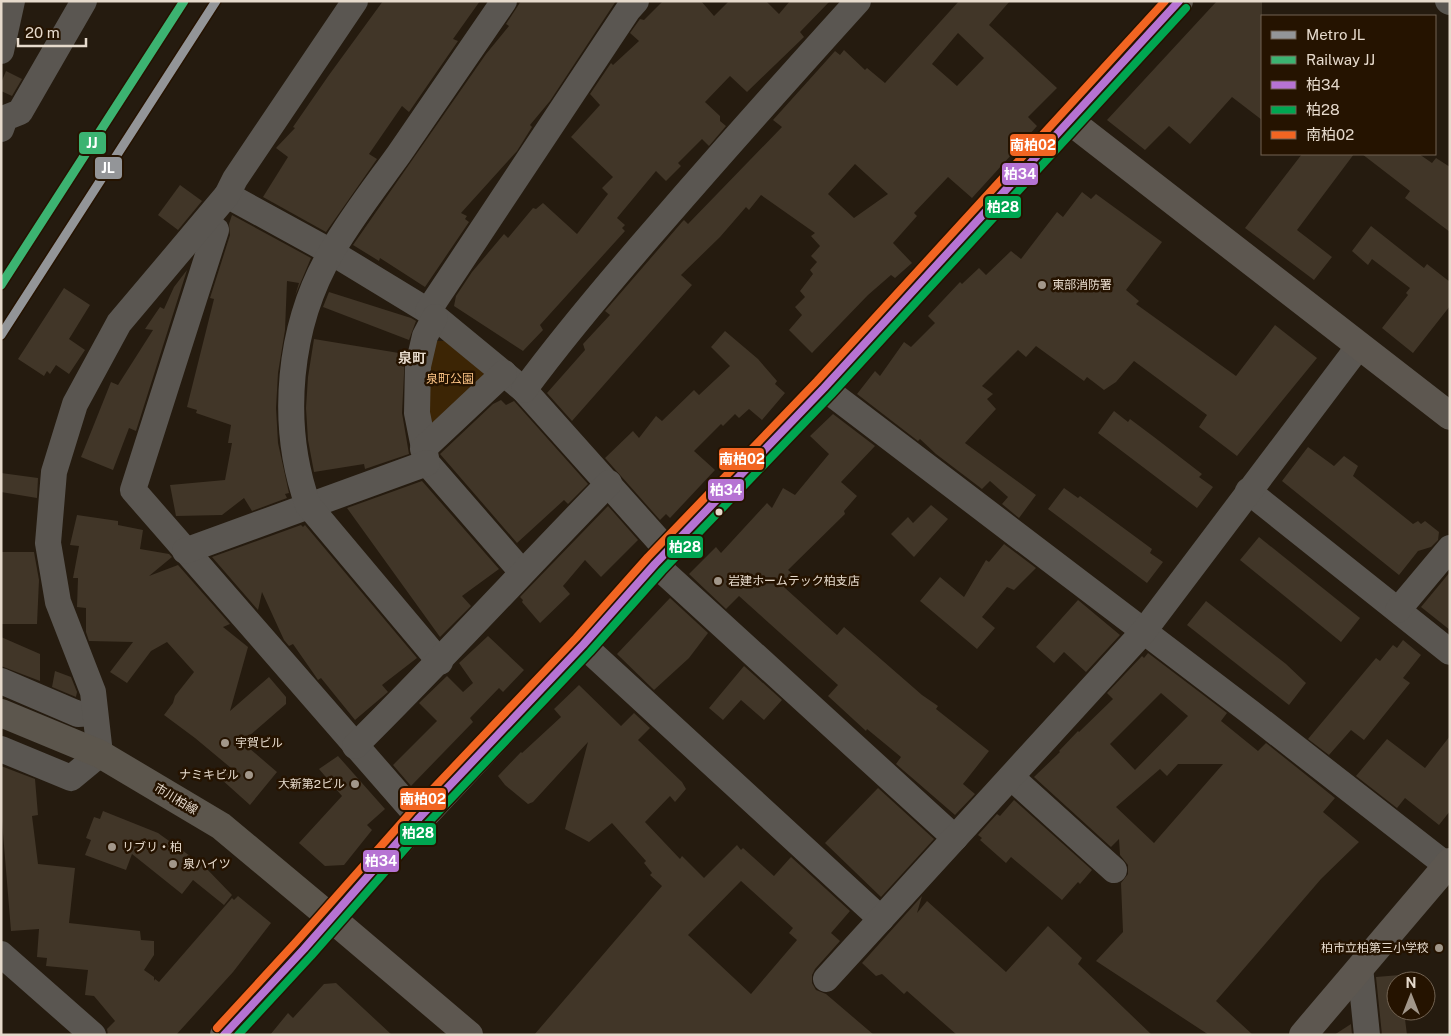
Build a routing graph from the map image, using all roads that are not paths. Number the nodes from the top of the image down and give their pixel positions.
1 (12, 1) edge
2 (84, 1) edge
3 (355, 1) edge
4 (504, 1) edge
5 (636, 1) edge
6 (858, 1) edge
7 (1180, 1) edge
8 (1, 51) edge
9 (3, 119) edge
10 (1070, 121) junction
11 (227, 195) junction
12 (204, 223) junction
13 (331, 252) junction
14 (432, 314) junction
15 (1359, 346) junction
16 (504, 373) junction
17 (824, 388) junction
18 (524, 390) junction
19 (1450, 416) edge
20 (425, 456) junction
21 (609, 483) junction
22 (1248, 491) junction
23 (308, 504) junction
24 (1450, 548) edge
25 (185, 551) junction
26 (662, 557) junction
27 (522, 572) junction
28 (1398, 610) junction
29 (1144, 632) junction
30 (583, 645) junction
31 (1450, 652) edge
32 (440, 662) junction
33 (1, 681) edge
34 (1, 713) edge
35 (95, 713) junction
36 (355, 746) junction
37 (1, 749) edge
38 (100, 754) junction
39 (1011, 777) junction
40 (419, 818) junction
41 (955, 838) junction
42 (1449, 865) edge
43 (1114, 870) dead end
44 (330, 917) junction
45 (880, 919) junction
46 (1, 954) edge
47 (1360, 967) junction
48 (826, 979) dead end
49 (93, 1035) edge
50 (224, 1035) edge
51 (469, 1035) edge
52 (1303, 1035) edge
53 (1367, 1035) edge

1 - 8 street
2 - 9 street
3 - 11 street
4 - 13 street
5 - 14 street
6 - 18 street
7 - 10 main road
10 - 15 street
10 - 17 main road
11 - 12 street
11 - 13 street
12 - 25 street
12 - 35 street
13 - 14 street
13 - 23 street
14 - 16 street
14 - 20 street
15 - 19 street
15 - 22 street
16 - 18 street
16 - 20 street
17 - 26 main road
17 - 29 street
18 - 21 street
20 - 23 street
20 - 27 street
21 - 26 street
21 - 27 street
22 - 28 street
22 - 29 street
23 - 25 street
23 - 32 street
24 - 28 street
25 - 36 street
26 - 30 main road
26 - 41 street
27 - 32 street
28 - 31 street
29 - 39 street
29 - 42 street
30 - 40 main road
30 - 45 street
32 - 36 street
33 - 35 street
34 - 38 main road, 市川柏線
35 - 38 street
36 - 40 street
37 - 38 street
38 - 44 main road, 市川柏線
39 - 41 street
39 - 43 street
40 - 44 main road
41 - 45 street
42 - 47 street
44 - 50 street
44 - 51 street
45 - 48 street
46 - 49 street
47 - 52 street
47 - 53 street

